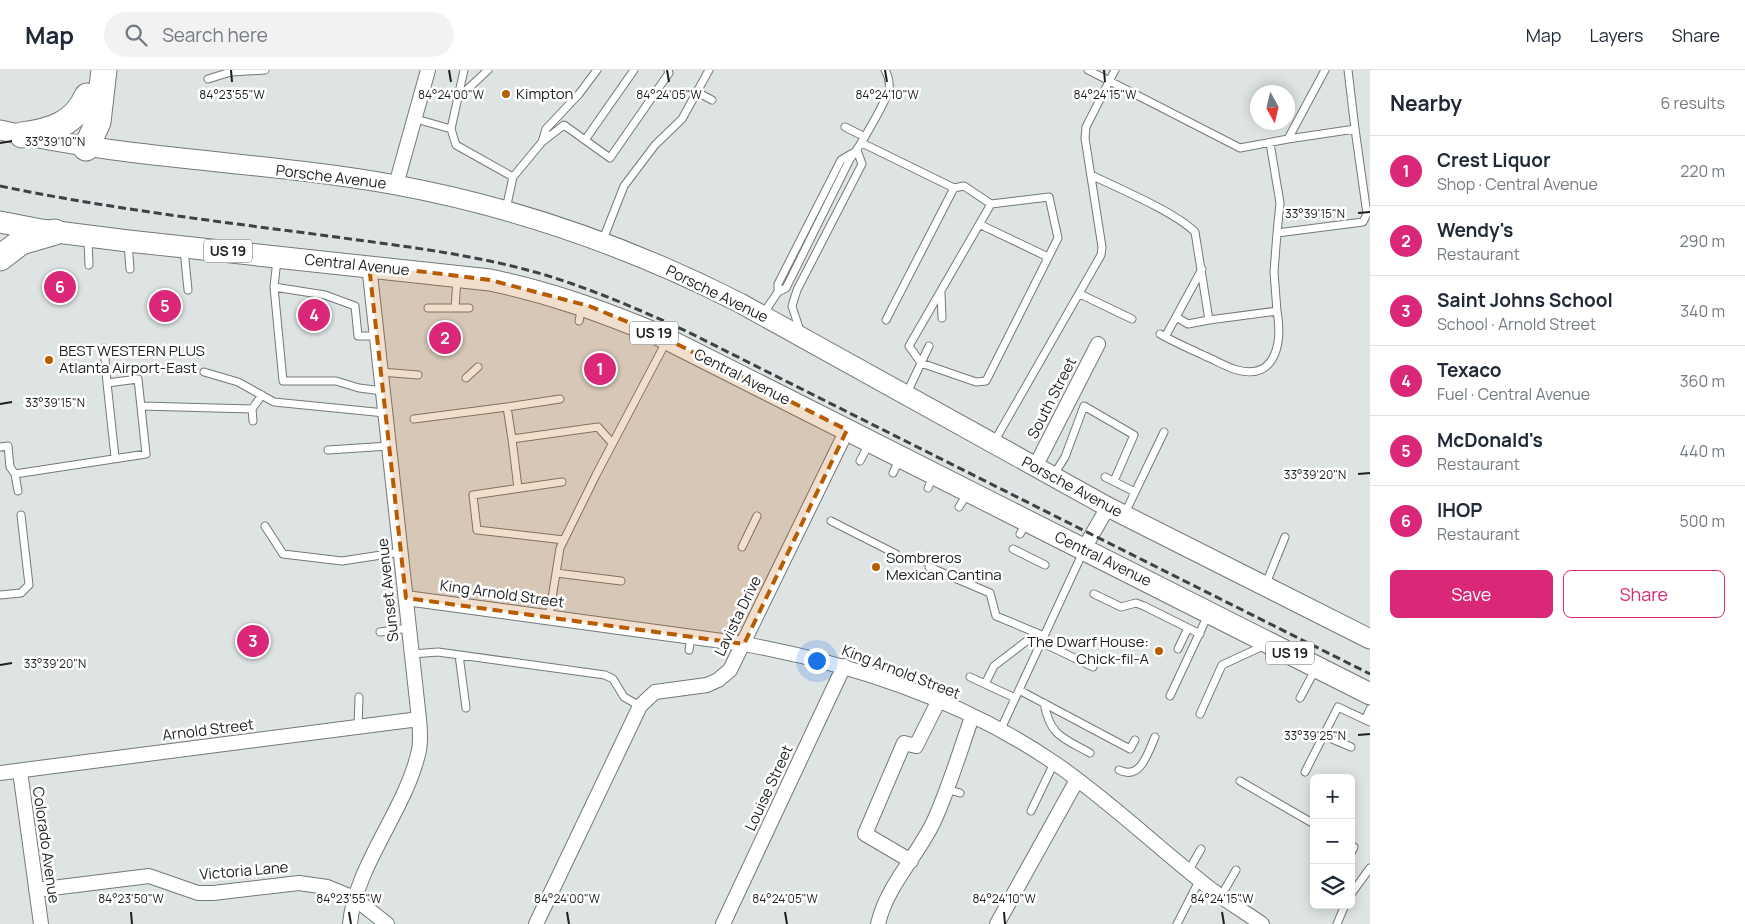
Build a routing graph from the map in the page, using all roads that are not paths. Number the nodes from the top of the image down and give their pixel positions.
1 (90, 70) edge
2 (104, 70) edge
3 (266, 70) edge
4 (428, 70) edge
5 (464, 70) edge
6 (488, 70) edge
7 (597, 70) edge
8 (634, 70) edge
9 (668, 70) edge
10 (708, 70) edge
11 (885, 70) edge
12 (1088, 70) edge
13 (1115, 70) edge
14 (1325, 70) edge
15 (1348, 70) edge
16 (208, 79) dead end
17 (1109, 82) junction
18 (697, 92) junction
19 (87, 96) junction
20 (457, 100) junction
21 (712, 100) dead end
22 (555, 118) junction
23 (416, 119) junction
24 (564, 125) junction
25 (845, 127) dead end
26 (451, 128) junction
27 (1355, 129) junction
28 (11, 133) edge
29 (585, 140) junction
30 (863, 140) junction
31 (1288, 140) junction
32 (542, 142) junction
33 (1270, 142) junction
34 (86, 148) junction
35 (857, 150) junction
36 (1091, 175) junction
37 (513, 177) junction
38 (396, 185) junction
39 (954, 188) junction
40 (991, 204) junction
41 (505, 212) junction
42 (0, 222) edge
43 (981, 224) junction
44 (55, 232) junction
45 (1277, 233) junction
46 (88, 236) junction
47 (128, 241) junction
48 (602, 242) junction
49 (183, 246) junction
50 (277, 256) junction
51 (1048, 257) junction
52 (0, 258) edge
53 (89, 265) dead end
54 (369, 265) junction
55 (130, 268) dead end
56 (1202, 269) junction
57 (457, 276) junction
58 (274, 287) junction
59 (786, 288) junction
60 (188, 290) dead end
61 (778, 292) junction
62 (941, 292) junction
63 (1080, 294) junction
64 (792, 306) junction
65 (428, 308) dead end
66 (455, 308) junction
67 (469, 308) dead end
68 (1277, 311) junction
69 (762, 315) junction
70 (1176, 317) junction
71 (942, 318) dead end
72 (1132, 319) dead end
73 (886, 320) dead end
74 (1209, 320) junction
75 (377, 336) junction
76 (802, 337) junction
77 (667, 339) junction
78 (1098, 344) dead end
79 (929, 346) dead end
80 (104, 348) dead end
81 (921, 362) junction
82 (478, 367) dead end
83 (204, 372) dead end
84 (381, 372) junction
85 (418, 375) dead end
86 (466, 378) dead end
87 (107, 383) junction
88 (383, 391) junction
89 (262, 395) junction
90 (905, 395) junction
91 (560, 399) dead end
92 (141, 406) junction
93 (507, 407) junction
94 (252, 409) junction
95 (385, 413) junction
96 (414, 419) dead end
97 (254, 421) dead end
98 (847, 430) junction
99 (1164, 432) dead end
100 (512, 439) junction
101 (870, 442) junction
102 (612, 443) junction
103 (993, 445) junction
104 (389, 446) junction
105 (0, 447) edge
106 (328, 450) dead end
107 (115, 457) junction
108 (860, 461) dead end
109 (1035, 467) junction
110 (15, 474) junction
111 (1053, 477) junction
112 (1105, 477) dead end
113 (1114, 481) junction
114 (562, 482) dead end
115 (518, 488) junction
116 (18, 491) dead end
117 (1135, 492) junction
118 (1116, 511) junction
119 (21, 515) dead end
120 (757, 516) dead end
121 (831, 521) dead end
122 (265, 526) dead end
123 (1285, 538) dead end
124 (564, 540) junction
125 (742, 547) dead end
126 (1013, 549) dead end
127 (1083, 550) junction
128 (401, 552) junction
129 (896, 554) dead end
130 (1045, 565) dead end
131 (929, 567) dead end
132 (556, 573) junction
133 (621, 581) dead end
134 (1265, 586) junction
135 (1094, 594) dead end
136 (0, 595) edge
137 (406, 598) junction
138 (1209, 613) junction
139 (549, 617) junction
140 (409, 628) junction
141 (1188, 628) junction
142 (380, 632) dead end
143 (1200, 634) junction
144 (1040, 637) junction
145 (1370, 640) edge
146 (744, 644) junction
147 (1271, 644) junction
148 (1178, 649) dead end
149 (412, 654) junction
150 (460, 655) junction
151 (844, 666) junction
152 (1093, 667) dead end
153 (1317, 667) junction
154 (970, 677) dead end
155 (985, 684) junction
156 (1019, 690) junction
157 (1370, 694) edge
158 (1170, 696) dead end
159 (359, 697) dead end
160 (1015, 698) junction
161 (1300, 698) dead end
162 (938, 702) junction
163 (1044, 703) junction
164 (640, 706) junction
165 (466, 708) dead end
166 (1370, 710) edge
167 (1200, 714) dead end
168 (972, 716) junction
169 (419, 719) junction
170 (1367, 721) edge
171 (358, 727) junction
172 (1000, 731) junction
173 (1323, 735) junction
174 (1155, 737) dead end
175 (1135, 740) dead end
176 (1351, 747) dead end
177 (1090, 753) dead end
178 (1054, 763) junction
179 (1118, 770) dead end
180 (20, 771) junction
181 (1305, 772) dead end
182 (0, 774) edge
183 (1077, 780) junction
184 (1240, 781) dead end
185 (946, 789) junction
186 (960, 793) dead end
187 (1031, 811) dead end
188 (1310, 822) edge
189 (1201, 849) dead end
190 (911, 860) junction
191 (1370, 868) edge
192 (1189, 870) junction
193 (1236, 870) dead end
194 (1200, 879) junction
195 (1355, 889) edge
196 (36, 890) junction
197 (1221, 896) junction
198 (354, 898) junction
199 (1343, 909) edge
200 (41, 924) edge
201 (350, 924) edge
202 (388, 924) edge
203 (536, 924) edge
204 (723, 924) edge
205 (878, 924) edge
206 (998, 924) edge
207 (1177, 924) edge
208 (1262, 924) edge
209 (1337, 924) edge

1 - 19 highway
2 - 34 highway
3 - 16 lane
4 - 23 street
5 - 20 lane
6 - 20 lane
7 - 22 lane
8 - 29 lane
9 - 29 lane
10 - 18 lane
11 - 30 lane
12 - 17 lane
13 - 17 lane
14 - 31 lane
15 - 27 lane
17 - 33 lane
17 - 36 lane
18 - 21 lane
18 - 48 lane
19 - 28 highway
19 - 34 highway
20 - 26 lane
22 - 24 lane
22 - 32 lane
23 - 26 lane
23 - 38 street
24 - 29 lane
24 - 32 lane
25 - 30 lane
26 - 37 lane
27 - 31 lane
27 - 45 lane
28 - 34 street, Porsche Avenue
30 - 35 lane
30 - 39 lane
31 - 33 lane
32 - 37 lane
33 - 45 lane
34 - 38 street, Porsche Avenue
35 - 59 lane
35 - 61 lane
35 - 64 lane
36 - 56 lane
36 - 63 lane
37 - 41 lane
38 - 41 street, Porsche Avenue
39 - 40 lane
39 - 73 lane
40 - 43 lane
40 - 51 lane
41 - 48 street, Porsche Avenue
42 - 44 main road, Central Avenue / US 19
43 - 51 lane
43 - 62 lane
44 - 46 main road, Central Avenue / US 19
44 - 52 highway
45 - 68 lane
46 - 47 main road, Central Avenue / US 19
46 - 53 lane
47 - 49 main road, Central Avenue / US 19
47 - 55 lane
48 - 69 street, Porsche Avenue
49 - 50 main road, Central Avenue / US 19
49 - 60 lane
50 - 54 main road, Central Avenue / US 19
50 - 58 lane
51 - 81 lane
54 - 57 main road, Central Avenue / US 19
54 - 75 street, Sunset Avenue
56 - 70 lane
56 - 74 lane
57 - 66 lane
57 - 77 main road, Central Avenue / US 19
58 - 75 lane
58 - 88 lane
59 - 61 lane
59 - 64 lane
61 - 69 lane
62 - 71 lane
62 - 81 lane
63 - 72 lane
63 - 103 lane
64 - 76 lane
65 - 66 lane
66 - 67 lane
68 - 70 lane
68 - 74 lane
69 - 76 street, Porsche Avenue
70 - 74 lane
75 - 84 street, Sunset Avenue
76 - 90 street, Porsche Avenue
77 - 98 main road, Central Avenue / US 19
77 - 102 lane
78 - 109 street, South Street
79 - 81 lane
80 - 87 lane
81 - 90 lane
82 - 86 lane
83 - 89 lane
84 - 85 lane
84 - 88 street, Sunset Avenue
87 - 92 lane
87 - 107 lane
88 - 95 street, Sunset Avenue
89 - 94 lane
89 - 95 lane
90 - 103 street, Porsche Avenue
91 - 93 lane
92 - 94 lane
92 - 107 lane
93 - 96 lane
93 - 100 lane
94 - 97 lane
95 - 104 street, Sunset Avenue
98 - 101 main road, Central Avenue / US 19
98 - 146 street, Lavista Drive
99 - 117 lane
100 - 102 lane
100 - 115 lane
101 - 108 lane
101 - 127 main road, Central Avenue / US 19
102 - 124 lane
103 - 109 street, Porsche Avenue
104 - 106 lane
104 - 128 street, Sunset Avenue
105 - 110 lane
107 - 110 lane
109 - 111 street, Porsche Avenue
110 - 116 lane
111 - 113 lane
111 - 118 street, Porsche Avenue
112 - 113 lane
113 - 117 lane
114 - 115 lane
115 - 124 lane
117 - 118 lane
118 - 127 street
118 - 134 street, Porsche Avenue
119 - 136 lane
120 - 125 lane
121 - 129 lane
122 - 128 lane
123 - 134 lane
124 - 132 lane
126 - 130 lane
127 - 138 main road, Central Avenue / US 19
127 - 144 lane
128 - 137 street, Sunset Avenue
131 - 144 lane
132 - 133 lane
132 - 139 lane
134 - 145 street, Porsche Avenue
135 - 141 lane
137 - 139 street, King Arnold Street
137 - 140 street, Sunset Avenue
138 - 143 lane
138 - 147 main road, Central Avenue / US 19
139 - 146 street, King Arnold Street
140 - 142 lane
140 - 149 street, Sunset Avenue
141 - 143 lane
141 - 148 lane
143 - 158 lane
144 - 152 lane
144 - 155 lane
144 - 156 lane
146 - 151 street, King Arnold Street
146 - 164 street, Lavista Drive
147 - 153 main road, Central Avenue / US 19
147 - 167 lane
149 - 150 lane
149 - 169 street, Sunset Avenue
150 - 164 lane
150 - 165 lane
151 - 162 street, King Arnold Street
151 - 204 street, Louise Street
153 - 157 main road, Central Avenue / US 19
153 - 161 lane
154 - 155 lane
155 - 160 lane
156 - 160 lane
156 - 163 lane
159 - 171 lane
160 - 172 lane
162 - 168 street, King Arnold Street
162 - 190 street
163 - 175 lane
163 - 177 lane
164 - 203 street, Lavista Drive
166 - 170 lane
168 - 172 street, King Arnold Street
168 - 185 street
169 - 171 street, Arnold Street
169 - 198 street, Sunset Avenue
170 - 173 lane
171 - 180 street, Arnold Street
172 - 178 street, King Arnold Street
173 - 176 lane
173 - 181 lane
174 - 179 lane
178 - 183 street, King Arnold Street
178 - 187 lane
180 - 182 street, Arnold Street
180 - 196 street, Colorado Avenue
183 - 192 street, King Arnold Street
183 - 206 street
184 - 188 lane
185 - 186 lane
185 - 190 street
189 - 192 lane
190 - 205 street
191 - 195 lane
192 - 194 street, King Arnold Street
193 - 197 lane
194 - 197 street, King Arnold Street
194 - 207 lane
196 - 198 street, Victoria Lane
196 - 200 street, Colorado Avenue
197 - 208 street, King Arnold Street
198 - 201 street, Sunset Avenue
198 - 202 street, Victoria Lane
199 - 209 lane

